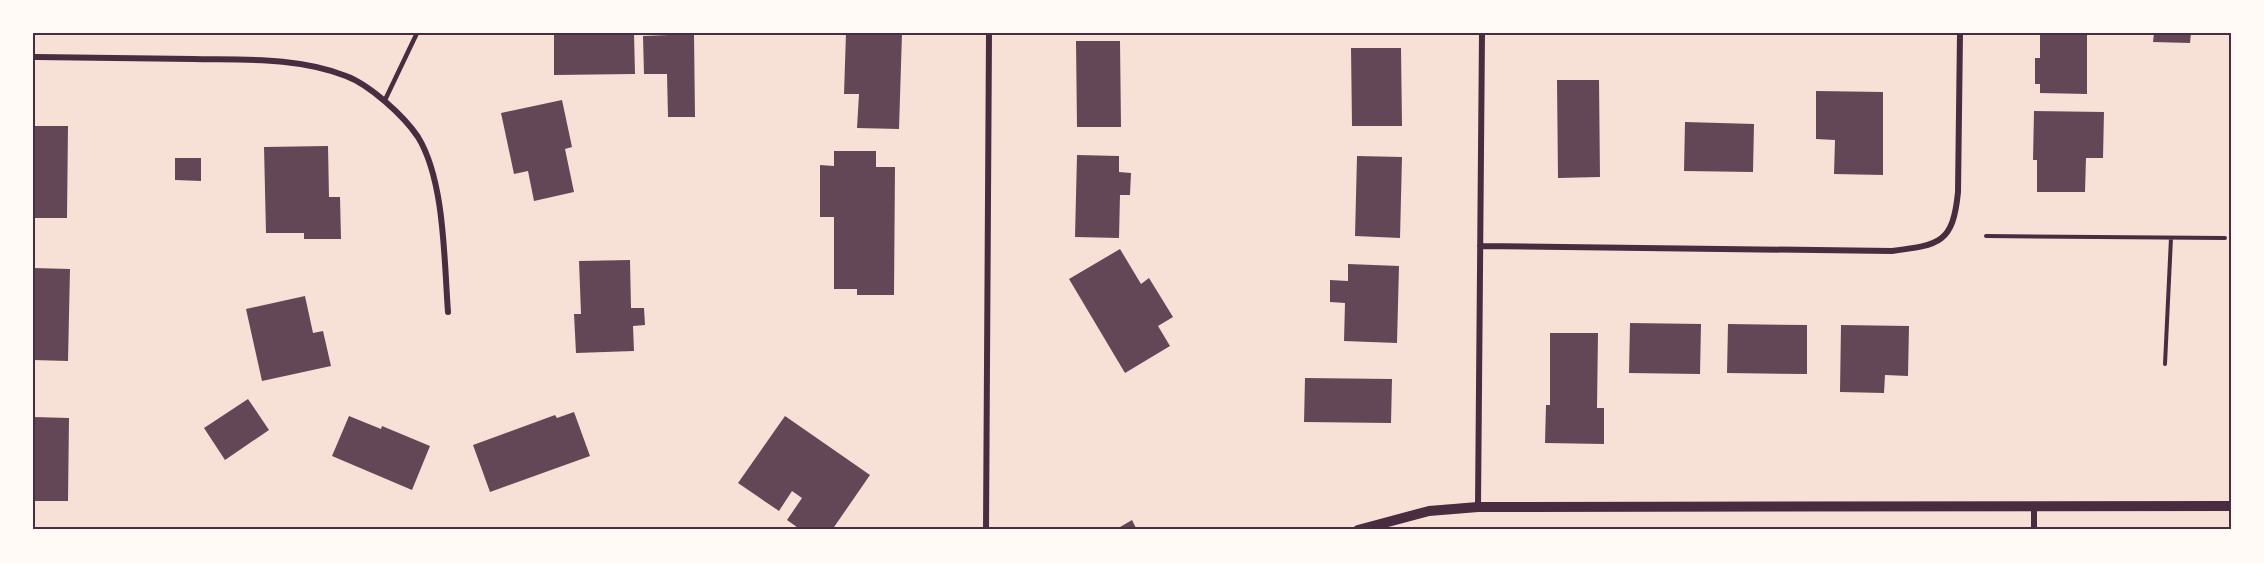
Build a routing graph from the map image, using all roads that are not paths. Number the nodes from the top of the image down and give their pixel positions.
1 (417, 33) edge
2 (989, 33) edge
3 (1482, 33) edge
4 (1960, 33) edge
5 (33, 57) edge
6 (385, 100) junction
7 (1480, 246) junction
8 (448, 312) dead end
9 (2034, 506) junction
10 (2231, 506) edge
11 (1478, 507) junction
12 (987, 530) edge
13 (1358, 530) edge
14 (2034, 530) edge

1 - 6 lane
2 - 12 street
3 - 7 street
4 - 7 street
5 - 6 street
6 - 8 street
7 - 11 street
9 - 10 street
9 - 11 street
9 - 14 street
11 - 13 street

